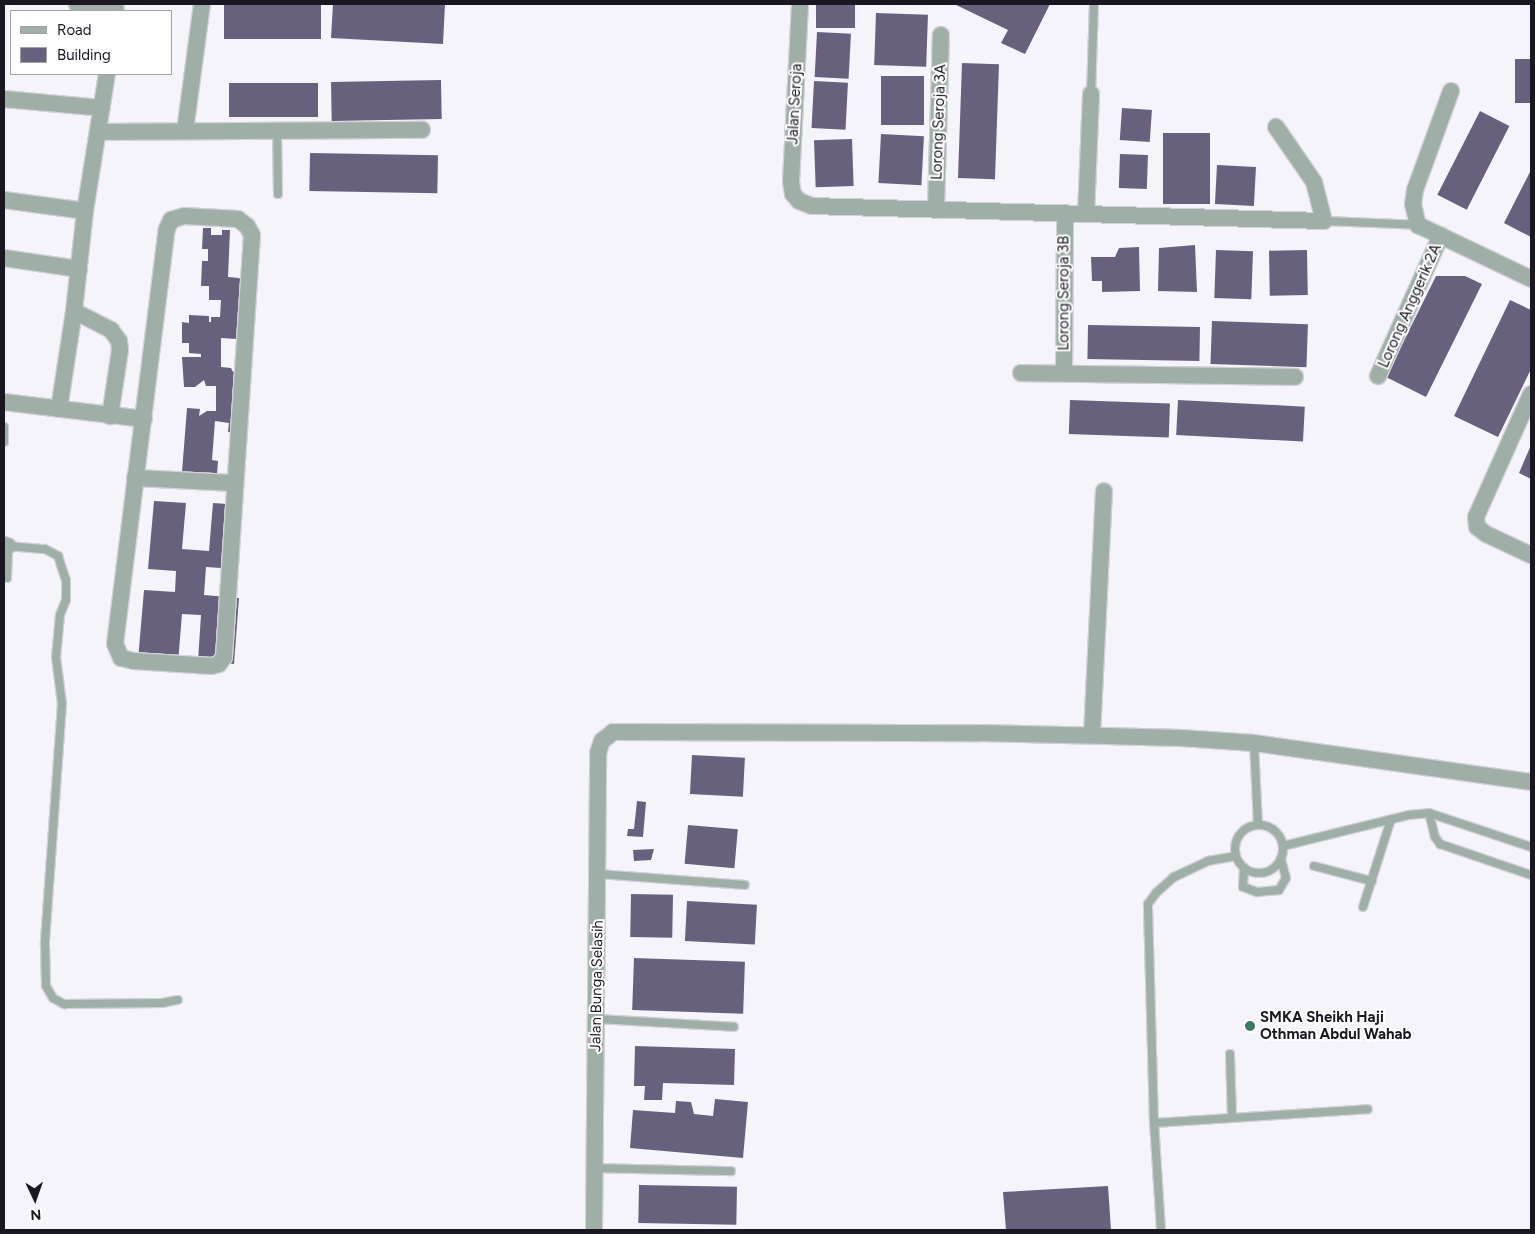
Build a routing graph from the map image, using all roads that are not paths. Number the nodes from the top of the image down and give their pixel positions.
1 (77, 4) edge
2 (202, 4) edge
3 (800, 4) edge
4 (1094, 4) edge
5 (116, 8) edge
6 (941, 35) dead end
7 (106, 75) edge
8 (1451, 91) dead end
9 (1091, 94) joint
10 (4, 99) edge
11 (102, 108) junction
12 (1276, 127) dead end
13 (422, 130) dead end
14 (185, 131) junction
15 (277, 131) junction
16 (99, 132) junction
17 (278, 194) dead end
18 (4, 200) edge
19 (936, 210) junction
20 (85, 211) junction
21 (1065, 213) junction
22 (1086, 214) junction
23 (1324, 221) junction
24 (1418, 224) junction
25 (1441, 235) junction
26 (4, 258) edge
27 (79, 269) junction
28 (1531, 278) edge
29 (74, 311) junction
30 (1021, 373) dead end
31 (1064, 373) junction
32 (1378, 376) dead end
33 (1295, 378) dead end
34 (1531, 394) edge
35 (4, 403) edge
36 (59, 409) junction
37 (110, 416) junction
38 (144, 419) junction
39 (4, 427) edge
40 (4, 442) edge
41 (135, 478) junction
42 (235, 483) junction
43 (1104, 491) dead end
44 (6, 546) edge
45 (1531, 555) edge
46 (7, 578) dead end
47 (1092, 735) junction
48 (1254, 743) junction
49 (1531, 781) edge
50 (1429, 812) junction
51 (1391, 819) junction
52 (1258, 825) junction
53 (1283, 846) junction
54 (1531, 847) edge
55 (1235, 856) junction
56 (1281, 859) junction
57 (1314, 866) dead end
58 (1244, 868) junction
59 (599, 874) junction
60 (1531, 875) edge
61 (1372, 881) junction
62 (745, 885) dead end
63 (1363, 907) dead end
64 (178, 1000) dead end
65 (597, 1019) junction
66 (734, 1027) dead end
67 (1230, 1054) dead end
68 (1368, 1109) dead end
69 (1232, 1117) junction
70 (1154, 1123) junction
71 (595, 1168) junction
72 (731, 1171) dead end
73 (594, 1230) edge
74 (1161, 1230) edge

1 - 5 street
2 - 14 street
3 - 19 street, Jalan Seroja
4 - 9 lane
6 - 19 street, Lorong Seroja 3A
7 - 11 street
8 - 24 street
9 - 22 street
10 - 11 street
11 - 16 street
12 - 23 street
13 - 15 street
14 - 15 street
14 - 16 street
15 - 17 lane
16 - 20 street
18 - 20 street
19 - 21 street
20 - 27 street
21 - 22 street
21 - 31 street, Lorong Seroja 3B
22 - 23 street
23 - 24 lane
24 - 25 street
25 - 28 street
25 - 32 street, Lorong Anggerik 2A
26 - 27 street
27 - 29 street
29 - 36 street
29 - 37 street
30 - 31 street
31 - 33 street
34 - 45 street
35 - 36 street
36 - 37 street
37 - 38 street
38 - 41 street
38 - 42 street
39 - 40 lane
41 - 42 street
41 - 42 street
43 - 47 street
44 - 46 lane
44 - 64 lane
47 - 48 street
47 - 59 street, Jalan Bunga Selasih
48 - 49 street
48 - 52 lane
50 - 51 lane
50 - 54 lane
50 - 60 lane
51 - 53 lane
51 - 61 lane
52 - 53 lane
52 - 55 lane
53 - 56 lane
55 - 58 lane
55 - 70 lane
56 - 58 lane
56 - 58 lane
57 - 61 lane
59 - 62 lane
59 - 65 street, Jalan Bunga Selasih
61 - 63 lane
65 - 66 lane
65 - 71 street, Jalan Bunga Selasih
67 - 69 lane
68 - 69 lane
69 - 70 lane
70 - 74 lane
71 - 72 lane
71 - 73 street, Jalan Bunga Selasih

